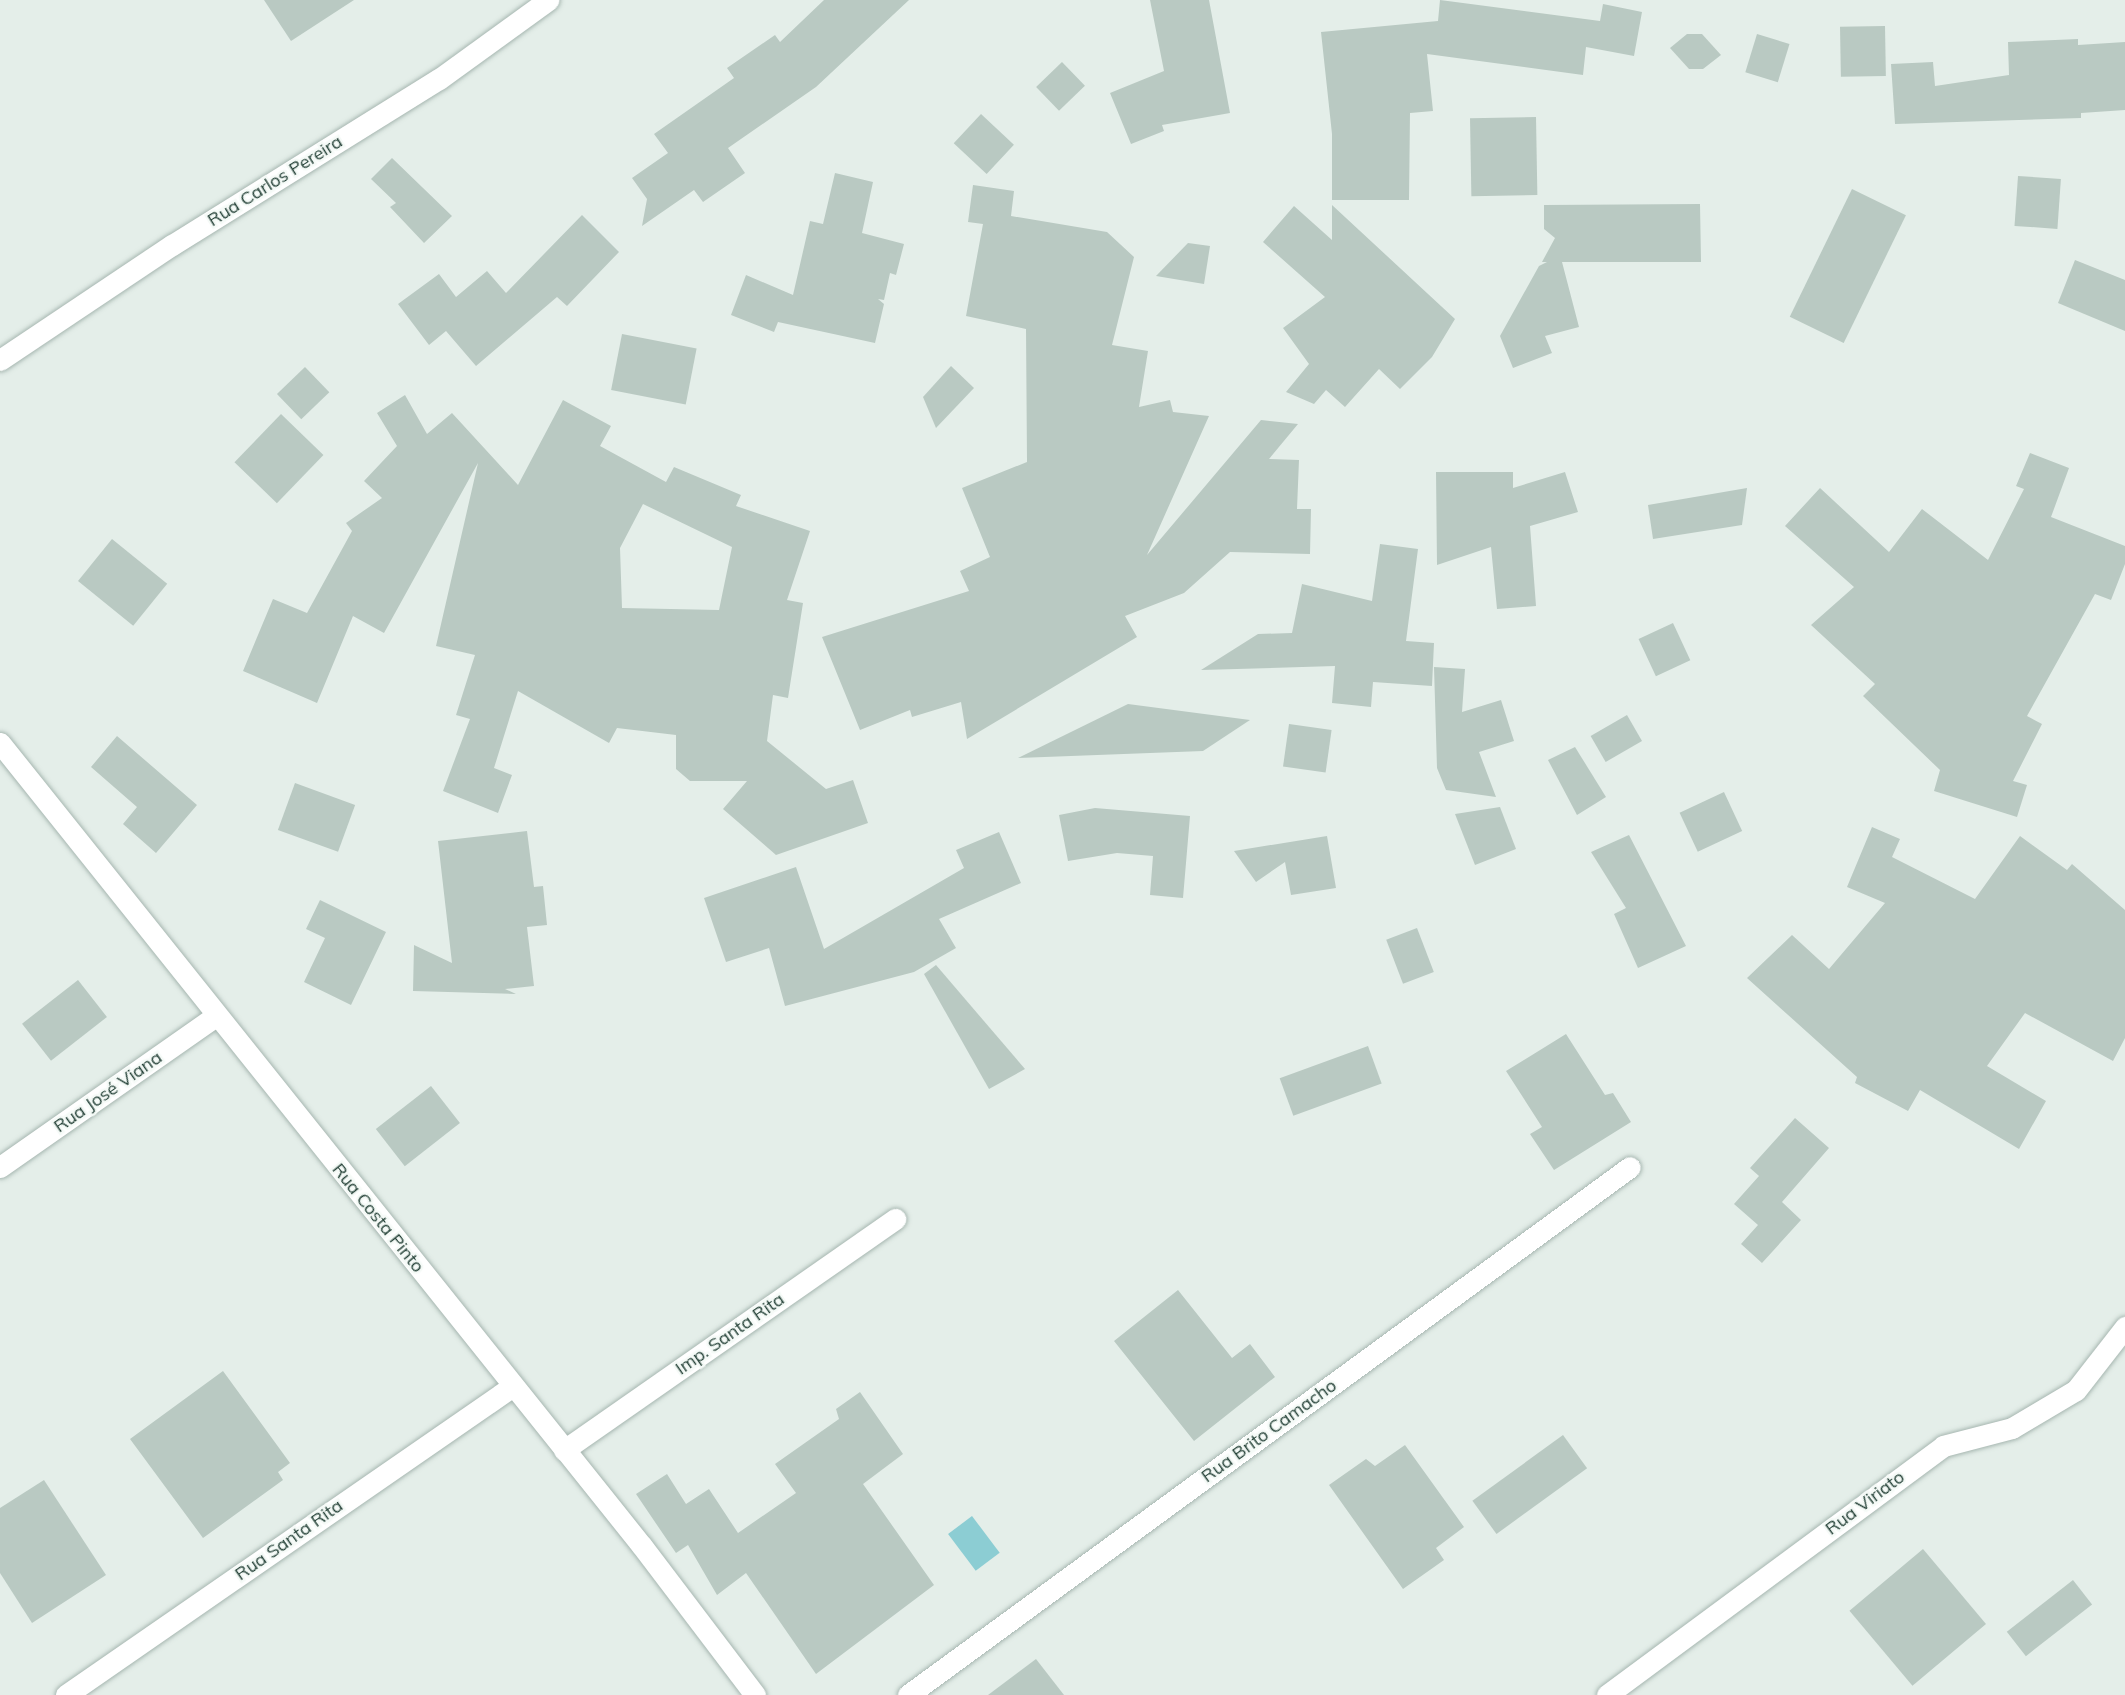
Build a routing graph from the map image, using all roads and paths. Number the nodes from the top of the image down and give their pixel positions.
1 (548, 0) edge
2 (0, 360) edge
3 (0, 743) edge
4 (216, 1016) junction
5 (0, 1167) edge
6 (1630, 1167) dead end
7 (895, 1219) dead end
8 (2125, 1327) edge
9 (513, 1386) junction
10 (564, 1450) junction
11 (66, 1695) edge
12 (755, 1695) edge
13 (908, 1695) edge
14 (1606, 1695) edge

1 - 2 street, Rua Carlos Pereira
3 - 4 street, Rua Costa Pinto
4 - 5 street, Rua José Viana
4 - 9 street, Rua Costa Pinto
6 - 13 street, Rua Brito Camacho
7 - 10 street, Imp. Santa Rita
8 - 14 street, Rua Viriato
9 - 10 street, Rua Costa Pinto
9 - 11 street, Rua Santa Rita
10 - 12 street, Rua Costa Pinto

